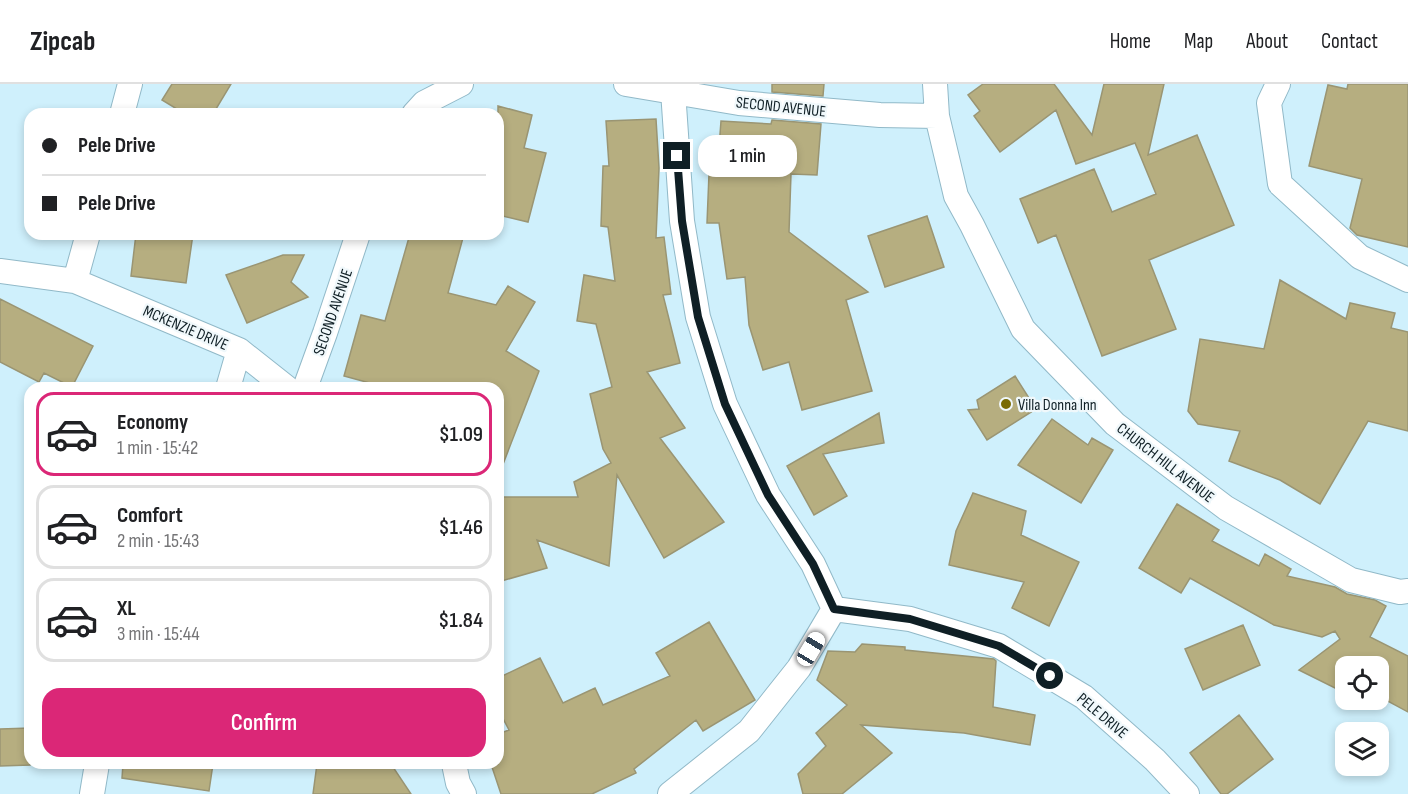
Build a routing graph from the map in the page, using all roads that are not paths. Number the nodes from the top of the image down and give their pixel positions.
1 (130, 84) edge
2 (461, 84) edge
3 (626, 84) edge
4 (935, 84) edge
5 (1278, 84) edge
6 (673, 91) junction
7 (124, 108) edge
8 (419, 108) edge
9 (937, 116) junction
10 (86, 240) edge
11 (356, 240) edge
12 (0, 271) edge
13 (1408, 280) edge
14 (75, 281) junction
15 (239, 350) junction
16 (230, 382) edge
17 (280, 382) edge
18 (307, 382) edge
19 (1408, 591) edge
20 (834, 609) junction
21 (96, 769) edge
22 (455, 769) edge
23 (93, 794) edge
24 (464, 794) edge
25 (670, 794) edge
26 (1187, 794) edge

1 - 7 street
2 - 8 street
3 - 6 street, SECOND AVENUE
4 - 9 street, CHURCH HILL AVENUE
5 - 13 street
6 - 9 street, SECOND AVENUE
6 - 20 street
9 - 19 street, CHURCH HILL AVENUE
10 - 14 street
11 - 18 street, SECOND AVENUE
12 - 14 street, MCKENZIE DRIVE
14 - 15 street, MCKENZIE DRIVE
15 - 16 street
15 - 17 street, MCKENZIE DRIVE
20 - 25 street
20 - 26 street, PELE DRIVE
21 - 23 street
22 - 24 street

